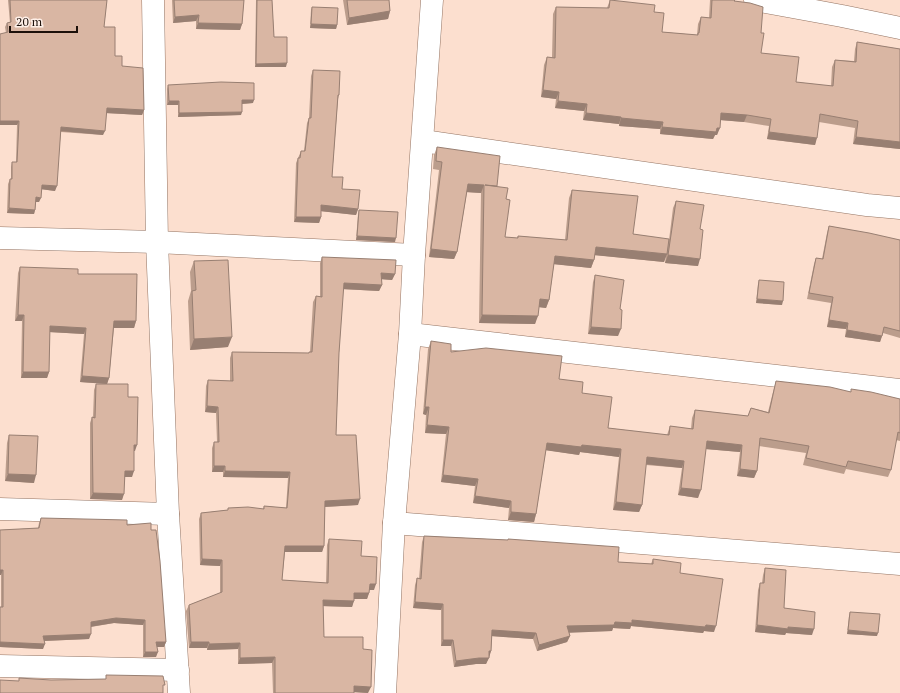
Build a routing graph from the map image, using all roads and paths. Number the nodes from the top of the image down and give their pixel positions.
1 (153, 0) edge
2 (432, 0) edge
3 (756, 0) edge
4 (900, 28) edge
5 (423, 141) junction
6 (900, 208) edge
7 (0, 238) edge
8 (157, 242) junction
9 (414, 255) junction
10 (410, 334) junction
11 (900, 390) edge
12 (0, 509) edge
13 (168, 514) junction
14 (394, 523) junction
15 (900, 564) edge
16 (0, 666) edge
17 (178, 670) junction
18 (179, 693) edge
19 (385, 693) edge

1 - 8 street
2 - 5 street
3 - 4 street
5 - 6 street
5 - 9 street
7 - 8 street
8 - 9 street
8 - 13 street
9 - 10 street
10 - 11 street
10 - 14 street
12 - 13 street
13 - 17 street
14 - 15 street
14 - 19 street
16 - 17 street
17 - 18 street

